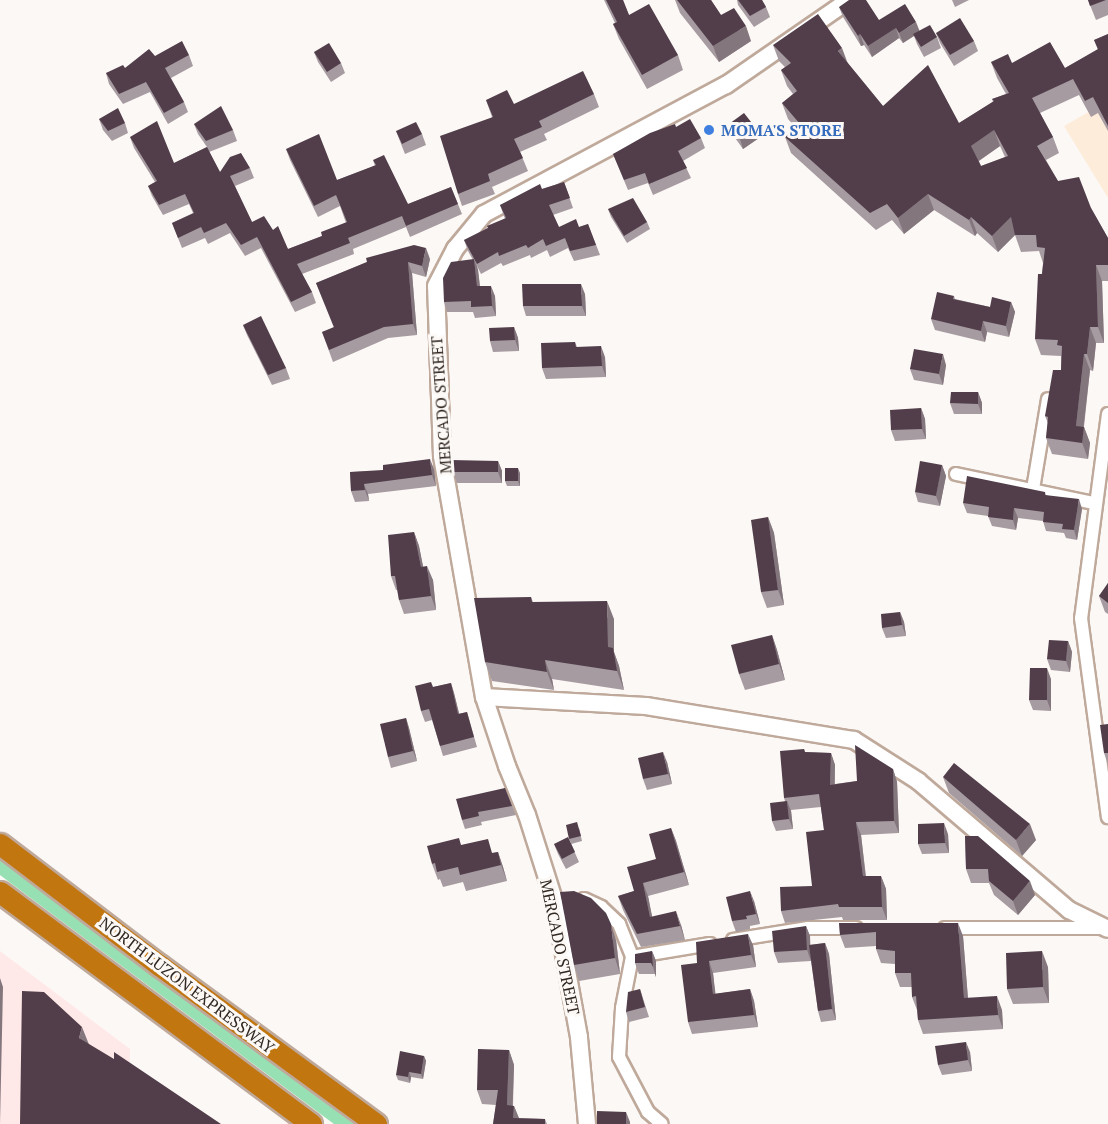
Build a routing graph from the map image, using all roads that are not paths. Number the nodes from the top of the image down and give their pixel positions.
1 (849, 0) edge
2 (1050, 387) edge
3 (1108, 414) edge
4 (956, 474) dead end
5 (1033, 489) junction
6 (1094, 503) junction
7 (484, 697) junction
8 (1108, 817) edge
9 (0, 844) edge
10 (0, 892) edge
11 (563, 899) junction
12 (865, 928) edge
13 (934, 928) edge
14 (1107, 929) edge
15 (632, 957) junction
16 (311, 1124) edge
17 (376, 1124) edge
18 (587, 1124) edge
19 (662, 1124) edge

1 - 7 main road, MERCADO STREET
2 - 5 street
3 - 6 street
4 - 5 street
5 - 6 street
6 - 8 street
7 - 11 main road, MERCADO STREET
7 - 14 main road
9 - 17 highway, NORTH LUZON EXPRESSWAY
10 - 16 highway
11 - 15 street
11 - 18 main road, MERCADO STREET
12 - 15 street
13 - 14 street
15 - 19 street

